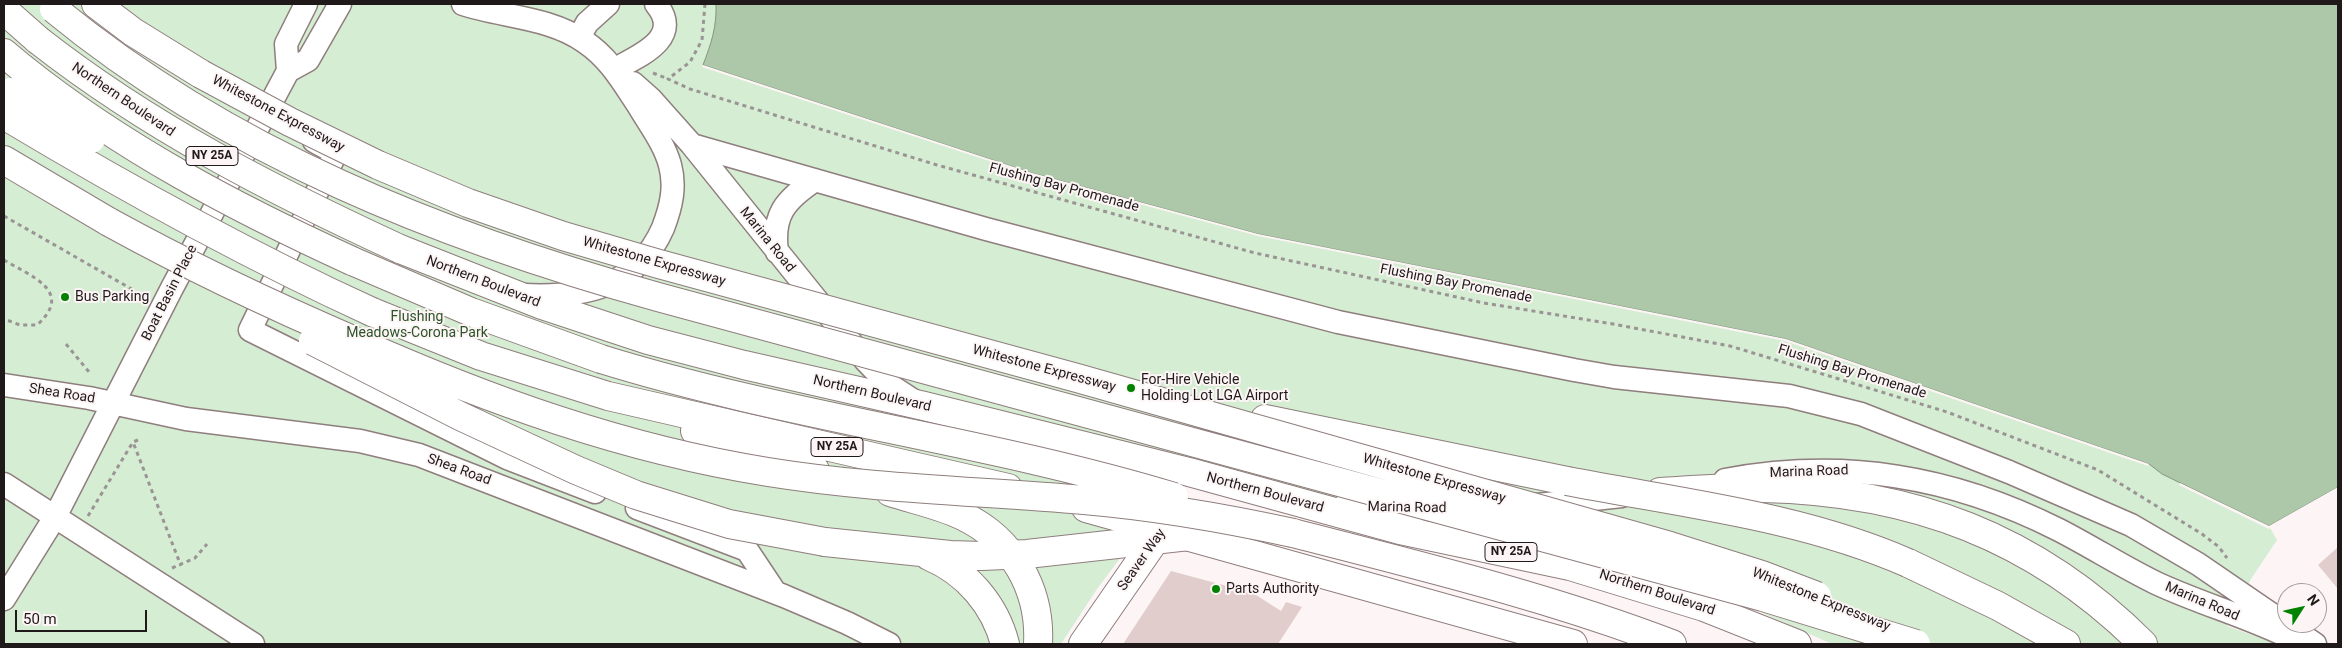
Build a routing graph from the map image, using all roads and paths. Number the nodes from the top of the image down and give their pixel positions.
1 (96, 4) edge
2 (114, 4) edge
3 (306, 4) edge
4 (340, 4) edge
5 (463, 4) edge
6 (608, 4) edge
7 (656, 4) edge
8 (705, 4) edge
9 (51, 7) edge
10 (4, 10) edge
11 (579, 38) junction
12 (615, 69) junction
13 (288, 71) junction
14 (201, 74) junction
15 (9, 83) edge
16 (264, 116) junction
17 (692, 145) junction
18 (4, 160) edge
19 (815, 180) junction
20 (4, 216) edge
21 (109, 222) junction
22 (777, 252) junction
23 (4, 260) edge
24 (135, 290) dead end
25 (508, 293) junction
26 (4, 319) edge
27 (66, 344) dead end
28 (512, 367) junction
29 (89, 372) dead end
30 (1077, 378) junction
31 (4, 385) edge
32 (115, 403) junction
33 (924, 406) junction
34 (138, 440) dead end
35 (133, 442) junction
36 (1189, 472) junction
37 (4, 484) edge
38 (1653, 493) junction
39 (1284, 498) junction
40 (55, 517) junction
41 (88, 523) dead end
42 (1293, 532) junction
43 (1159, 534) junction
44 (207, 544) dead end
45 (918, 552) junction
46 (1011, 555) junction
47 (2228, 561) dead end
48 (1908, 563) junction
49 (181, 566) junction
50 (164, 569) dead end
51 (775, 592) junction
52 (4, 599) edge
53 (227, 637) edge
54 (1528, 639) edge
55 (253, 644) edge
56 (889, 644) edge
57 (1005, 644) edge
58 (1038, 644) edge
59 (1084, 644) edge
60 (1573, 644) edge
61 (1672, 644) edge
62 (1797, 644) edge
63 (1916, 644) edge
64 (1929, 644) edge
65 (2036, 644) edge
66 (2066, 644) edge
67 (2143, 644) edge
68 (2302, 644) edge
69 (2315, 644) edge

1 - 14 main road
2 - 14 main road
3 - 13 street
4 - 13 street
5 - 11 street, Marina Road
6 - 11 street
7 - 12 street
8 - 47 path, Flushing Bay Promenade
9 - 63 main road, bridge
10 - 25 main road, Northern Boulevard / NY 25A, bridge
11 - 12 street, Marina Road
12 - 17 street, Marina Road
12 - 25 street, Marina Road
13 - 16 street, Boat Basin Place
14 - 30 main road, Whitestone Expressway, bridge
15 - 28 main road, NY 25A, bridge
15 - 42 main road, bridge
16 - 32 street, Boat Basin Place
16 - 51 street
17 - 19 street
17 - 22 street, Marina Road
18 - 21 main road
19 - 22 street
19 - 69 street
20 - 24 path
21 - 42 main road, bridge
21 - 45 main road, bridge
22 - 33 street, Marina Road
23 - 26 path
25 - 33 main road, Northern Boulevard / NY 25A
27 - 29 path
28 - 43 main road, NY 25A
28 - 46 main road
30 - 48 main road, bridge
30 - 64 main road, Whitestone Expressway, bridge
31 - 32 street, Shea Road
32 - 40 street, Boat Basin Place
32 - 51 street, Shea Road
33 - 36 main road, Northern Boulevard / NY 25A
34 - 35 path
35 - 41 path
35 - 49 path
36 - 39 main road, Northern Boulevard / NY 25A
36 - 43 main road, Seaver Way
37 - 40 street
38 - 39 street, Marina Road
38 - 67 main road
38 - 68 street, Marina Road
39 - 62 main road, Northern Boulevard / NY 25A
40 - 52 street, Boat Basin Place
40 - 53 street
42 - 61 main road
43 - 46 main road
43 - 54 main road
43 - 59 main road, Seaver Way
44 - 49 path
45 - 46 main road
45 - 57 main road
46 - 58 main road
48 - 65 main road
48 - 66 main road
49 - 50 path
51 - 56 street, Shea Road
53 - 55 street
54 - 60 main road

